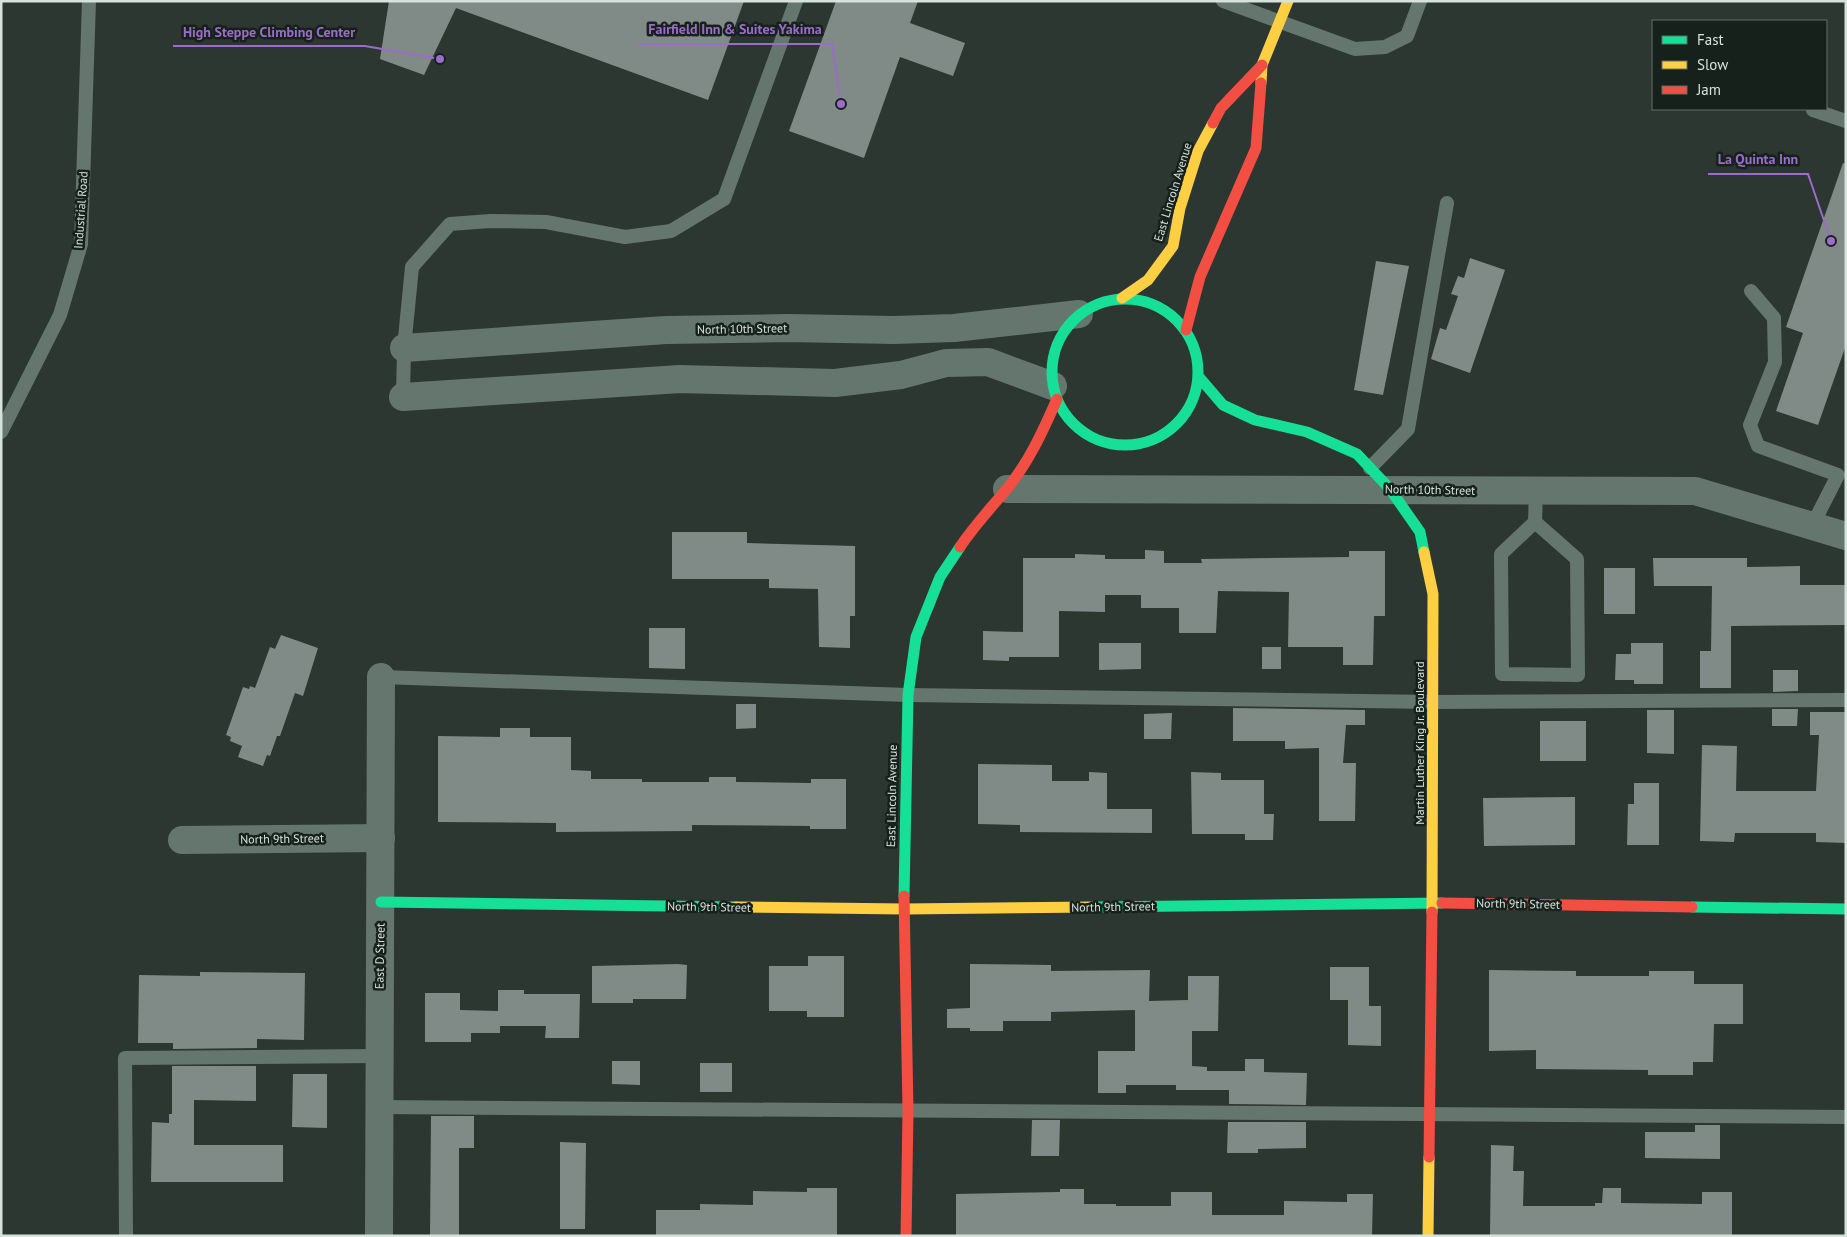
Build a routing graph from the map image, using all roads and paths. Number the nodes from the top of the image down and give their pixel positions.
1 (89, 1) edge
2 (796, 1) edge
3 (1223, 1) edge
4 (1288, 1) edge
5 (1420, 1) edge
6 (1280, 21) junction
7 (1262, 65) junction
8 (1813, 110) dead end
9 (1846, 121) edge
10 (1447, 203) dead end
11 (1751, 291) dead end
12 (1122, 298) junction
13 (1080, 314) junction
14 (1186, 330) junction
15 (404, 348) junction
16 (1199, 377) junction
17 (1055, 393) junction
18 (403, 396) joint
19 (1, 432) edge
20 (1370, 468) junction
21 (1007, 489) junction
22 (1390, 489) junction
23 (1536, 490) junction
24 (1535, 522) junction
25 (1812, 526) junction
26 (1846, 536) edge
27 (381, 677) joint
28 (908, 695) junction
29 (1846, 700) edge
30 (1434, 702) junction
31 (381, 838) junction
32 (182, 840) dead end
33 (381, 902) junction
34 (1432, 903) junction
35 (904, 909) junction
36 (1846, 909) edge
37 (379, 1056) junction
38 (378, 1107) junction
39 (908, 1111) junction
40 (1430, 1114) junction
41 (1846, 1117) edge
42 (126, 1236) edge
43 (379, 1236) edge
44 (906, 1236) edge
45 (1428, 1236) edge

1 - 19 lane, Industrial Road
2 - 15 lane
3 - 6 lane
4 - 6 street, East Lincoln Avenue
5 - 6 lane
6 - 7 street, East Lincoln Avenue
7 - 12 street, East Lincoln Avenue
7 - 14 street, East Lincoln Avenue
8 - 9 lane
10 - 20 lane
11 - 25 lane
12 - 13 street
12 - 14 street
13 - 15 street, North 10th Street
13 - 17 street
14 - 16 street
15 - 18 lane
16 - 17 street
16 - 20 street, Martin Luther King Jr. Boulevard
17 - 18 street
17 - 21 street, East Lincoln Avenue
20 - 22 street, Martin Luther King Jr. Boulevard
21 - 22 street, North 10th Street
21 - 28 street, East Lincoln Avenue
22 - 23 street, North 10th Street
22 - 30 street, Martin Luther King Jr. Boulevard
23 - 24 lane
23 - 25 street, North 10th Street
24 - 24 lane
25 - 26 street, North 10th Street
27 - 28 lane
27 - 31 street, East D Street
28 - 30 lane
28 - 35 street, East Lincoln Avenue
29 - 30 lane
30 - 34 street, Martin Luther King Jr. Boulevard
31 - 32 street, North 9th Street
31 - 33 street, East D Street
33 - 35 street, North 9th Street
33 - 37 street, East D Street
34 - 35 street, North 9th Street
34 - 36 street, North 9th Street
34 - 40 street, Martin Luther King Jr. Boulevard
35 - 39 street, East Lincoln Avenue
37 - 38 street, East D Street
37 - 42 lane
38 - 39 lane
38 - 43 street, East D Street
39 - 40 lane
39 - 44 street, East Lincoln Avenue
40 - 41 lane
40 - 45 street, Martin Luther King Jr. Boulevard

